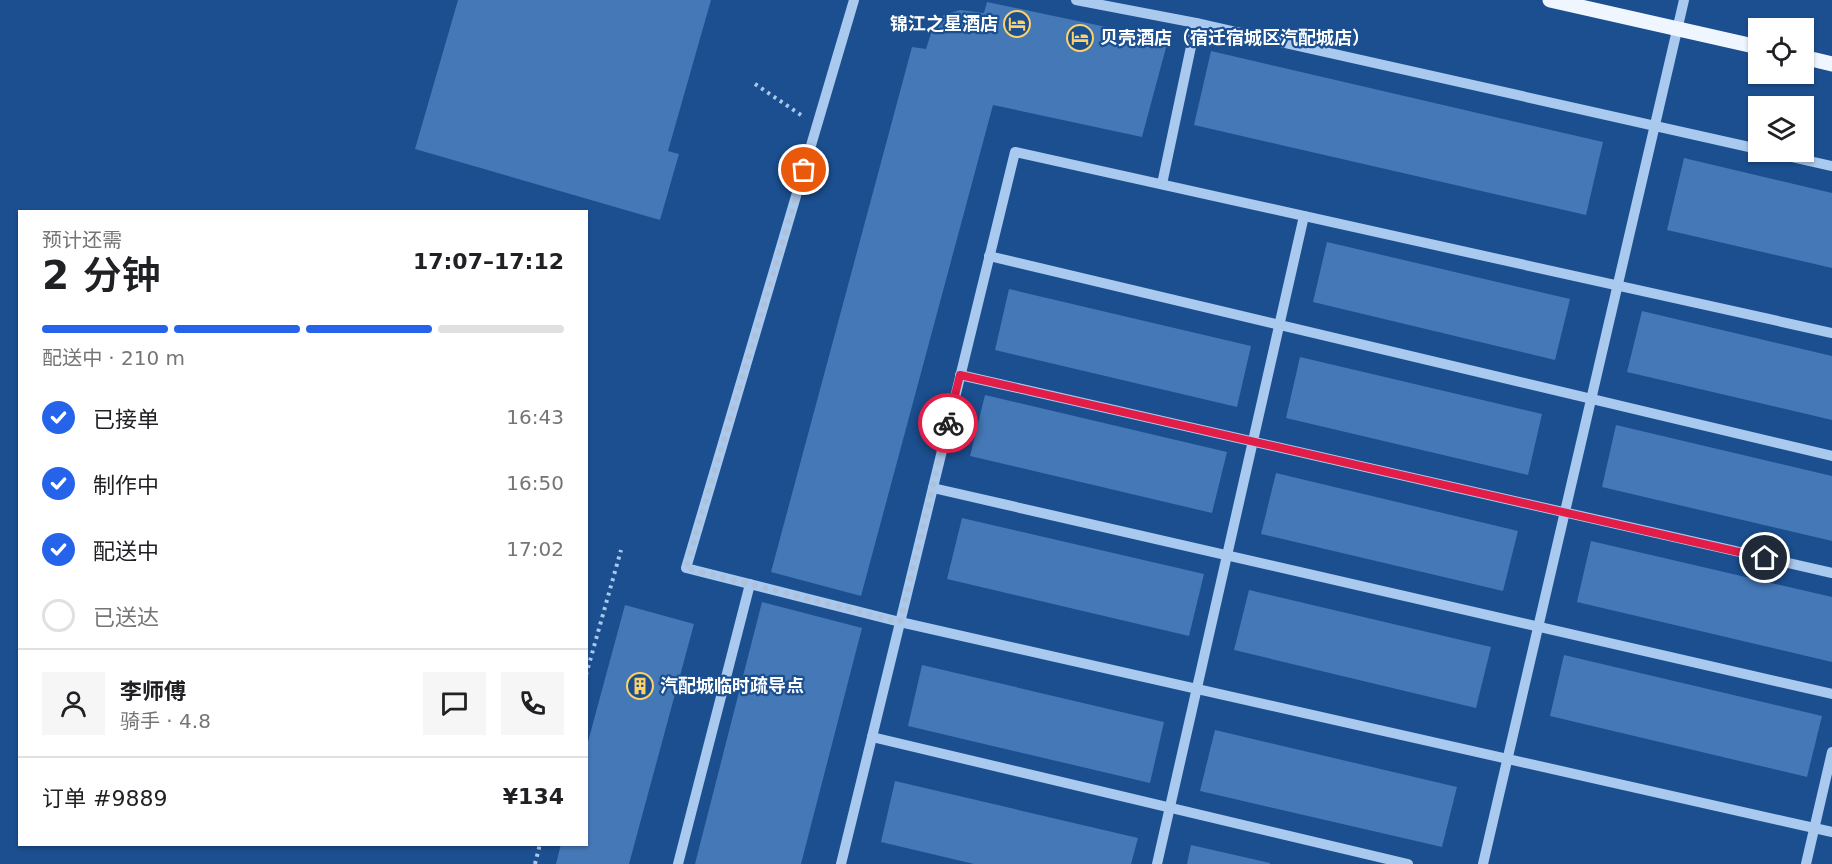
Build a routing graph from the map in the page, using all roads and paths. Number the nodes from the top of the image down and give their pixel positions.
1 (854, 0) edge
2 (1076, 0) edge
3 (1550, 0) edge
4 (1684, 0) edge
5 (1196, 23) junction
6 (1677, 28) junction
7 (1748, 45) edge
8 (1814, 60) edge
9 (1832, 64) edge
10 (755, 84) dead end
11 (817, 126) junction
12 (1655, 126) junction
13 (1748, 147) edge
14 (1814, 162) edge
15 (1832, 166) edge
16 (1162, 184) junction
17 (1304, 216) junction
18 (989, 256) junction
19 (1618, 285) junction
20 (1279, 325) junction
21 (1832, 333) edge
22 (960, 375) junction
23 (1591, 399) junction
24 (1253, 441) junction
25 (1832, 456) edge
26 (933, 488) junction
27 (1565, 512) junction
28 (621, 550) dead end
29 (1227, 555) junction
30 (1832, 573) edge
31 (750, 584) junction
32 (900, 622) junction
33 (1538, 626) junction
34 (588, 668) edge
35 (1197, 689) junction
36 (1832, 694) edge
37 (872, 737) junction
38 (1832, 752) edge
39 (1508, 759) junction
40 (1170, 808) junction
41 (1814, 828) junction
42 (1832, 832) edge
43 (540, 846) edge
44 (535, 864) edge
45 (678, 864) edge
46 (842, 864) edge
47 (1157, 864) edge
48 (1408, 864) edge
49 (1484, 864) edge
50 (1806, 864) edge

1 - 11 street
2 - 5 street
3 - 6 main road
4 - 6 street
5 - 12 street
5 - 16 street
6 - 7 main road
6 - 12 street
8 - 9 main road
10 - 11 path
11 - 31 street
12 - 13 street
12 - 19 street
14 - 15 street
16 - 17 street
16 - 18 street
17 - 19 street
17 - 20 street
18 - 20 street
18 - 22 street
19 - 21 street
19 - 23 street
20 - 23 street
20 - 24 street
22 - 24 street
22 - 26 street
23 - 25 street
23 - 27 street
24 - 27 street
24 - 29 street
26 - 29 street
26 - 32 street
27 - 30 street
27 - 33 street
28 - 34 path
29 - 33 street
29 - 35 street
31 - 32 street
31 - 45 street
32 - 35 street
32 - 37 street
33 - 36 street
33 - 39 street
35 - 39 street
35 - 40 street
37 - 40 street
37 - 46 street
38 - 41 street
39 - 41 street
39 - 49 street
40 - 47 street
40 - 48 street
41 - 42 street
41 - 50 street
43 - 44 path

